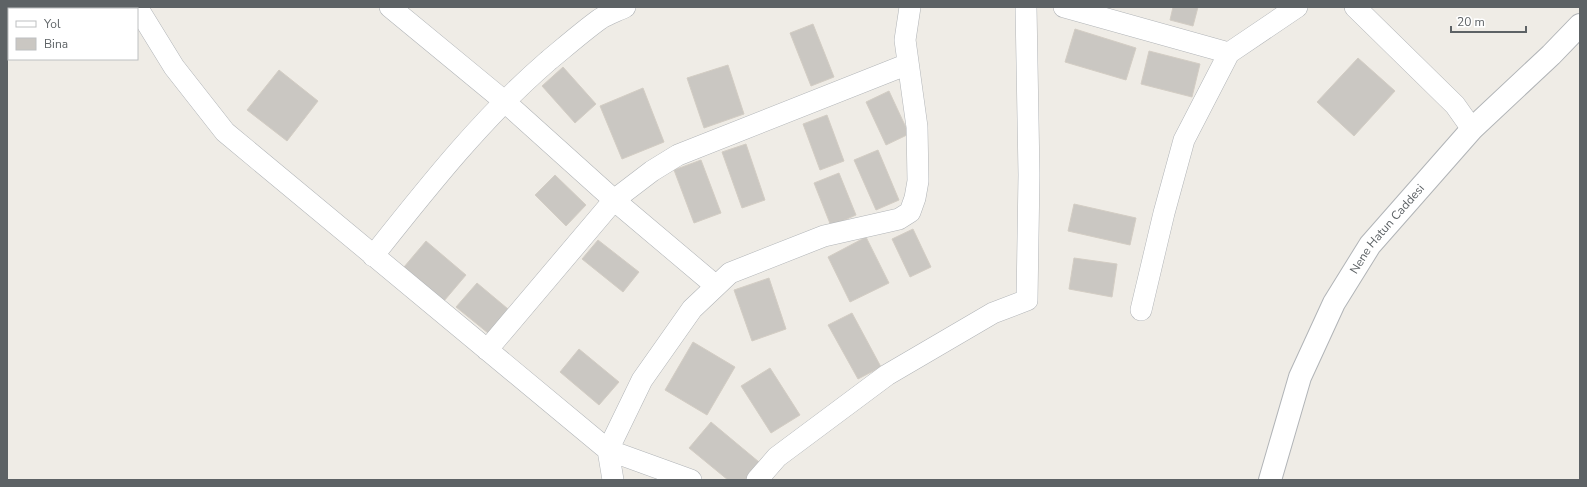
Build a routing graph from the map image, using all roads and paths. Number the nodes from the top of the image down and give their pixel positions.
1 (390, 7) edge
2 (625, 7) edge
3 (910, 7) edge
4 (1026, 7) edge
5 (1064, 7) edge
6 (1297, 7) edge
7 (1355, 7) edge
8 (138, 9) edge
9 (1580, 25) edge
10 (1229, 53) junction
11 (908, 64) junction
12 (504, 101) junction
13 (1472, 129) junction
14 (614, 200) junction
15 (373, 256) junction
16 (716, 286) junction
17 (1141, 310) dead end
18 (487, 350) junction
19 (608, 450) junction
20 (613, 480) edge
21 (691, 480) edge
22 (757, 480) edge
23 (1270, 480) edge

1 - 12 street
2 - 12 street
3 - 11 street
4 - 22 street
5 - 10 street
6 - 10 street
7 - 13 street
8 - 15 street
9 - 13 street, Nene Hatun Caddesi
10 - 17 street
11 - 14 street
11 - 16 street
12 - 14 street
12 - 15 street
13 - 23 street, Nene Hatun Caddesi
14 - 16 street
14 - 18 street
15 - 18 street
16 - 19 street
18 - 19 street
19 - 20 street
19 - 21 street

